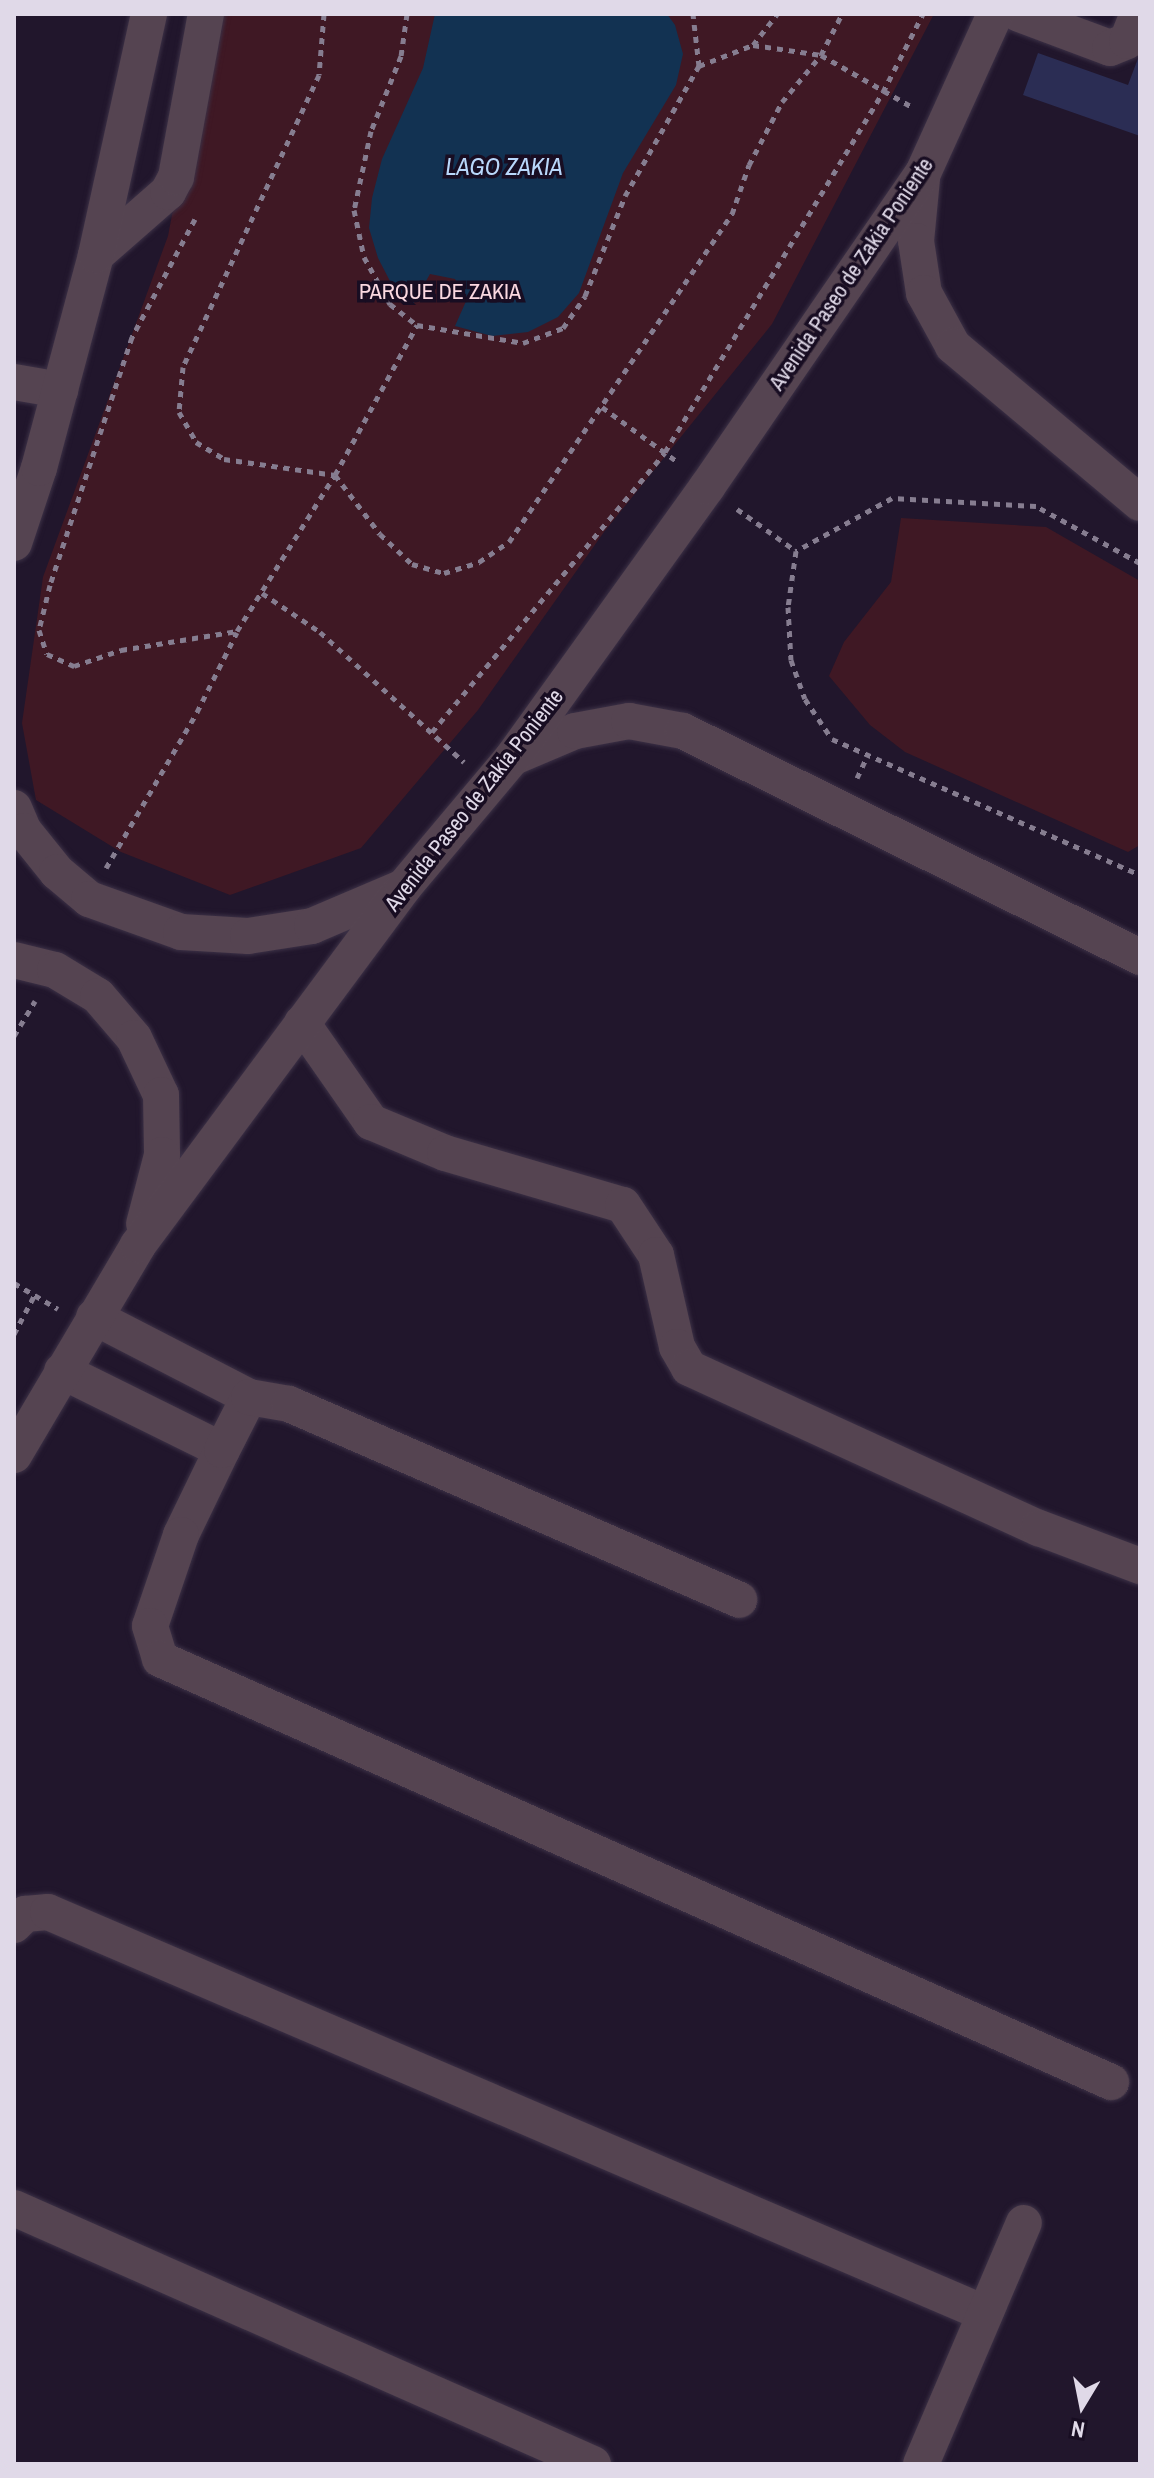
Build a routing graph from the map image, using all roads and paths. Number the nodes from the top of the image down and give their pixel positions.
1 (149, 14) edge
2 (206, 14) edge
3 (324, 14) edge
4 (407, 14) edge
5 (693, 14) edge
6 (777, 14) edge
7 (842, 14) edge
8 (923, 14) edge
9 (995, 14) edge
10 (1019, 14) edge
11 (1138, 14) edge
12 (753, 45) junction
13 (821, 55) junction
14 (699, 66) junction
15 (883, 92) junction
16 (923, 173) junction
17 (201, 206) dead end
18 (96, 255) junction
19 (417, 325) junction
20 (14, 382) edge
21 (60, 390) junction
22 (602, 407) junction
23 (665, 452) junction
24 (27, 466) edge
25 (335, 475) junction
26 (707, 487) junction
27 (1140, 503) edge
28 (14, 543) edge
29 (796, 551) junction
30 (1140, 563) edge
31 (262, 593) junction
32 (237, 631) junction
33 (432, 732) junction
34 (449, 745) dead end
35 (513, 757) junction
36 (14, 808) edge
37 (1140, 875) edge
38 (403, 888) junction
39 (89, 899) junction
40 (1140, 957) edge
41 (14, 960) edge
42 (302, 1023) junction
43 (138, 1245) junction
44 (14, 1283) edge
45 (94, 1317) junction
46 (14, 1334) edge
47 (62, 1371) junction
48 (249, 1397) junction
49 (222, 1450) junction
50 (14, 1455) edge
51 (1140, 1566) edge
52 (739, 1600) dead end
53 (14, 1925) edge
54 (1111, 2082) dead end
55 (14, 2208) edge
56 (1024, 2223) dead end
57 (984, 2313) junction
58 (593, 2464) edge
59 (921, 2464) edge

1 - 18 street
2 - 18 street
3 - 25 path
4 - 19 path
5 - 14 path
6 - 12 path
7 - 13 path
8 - 15 path
9 - 16 street, Avenida Paseo de Zakia Poniente
10 - 11 street
12 - 13 path
12 - 14 path
13 - 15 path
13 - 22 path
14 - 19 path
15 - 23 path
16 - 26 street, Avenida Paseo de Zakia Poniente
16 - 27 street
17 - 32 path
18 - 21 street
19 - 25 path
20 - 21 street
21 - 24 street
22 - 23 path
22 - 25 path
23 - 33 path
24 - 28 street
25 - 31 path
26 - 29 path
26 - 35 street, Avenida Paseo de Zakia Poniente
29 - 30 path
29 - 37 path
31 - 32 path
31 - 33 path
32 - 39 path
33 - 34 path
35 - 38 street, Avenida Paseo de Zakia Poniente
35 - 40 street
36 - 39 street
38 - 39 street
38 - 42 street, Avenida Paseo de Zakia Poniente
41 - 43 street
42 - 43 street, Avenida Paseo de Zakia Poniente
42 - 51 street
43 - 45 street, Avenida Paseo de Zakia Poniente
44 - 46 path
45 - 47 street, Avenida Paseo de Zakia Poniente
45 - 48 street
47 - 49 street
47 - 50 street, Avenida Paseo de Zakia Poniente
48 - 49 street
48 - 52 street
49 - 54 street
53 - 57 street
55 - 58 street
56 - 57 street
57 - 59 street

